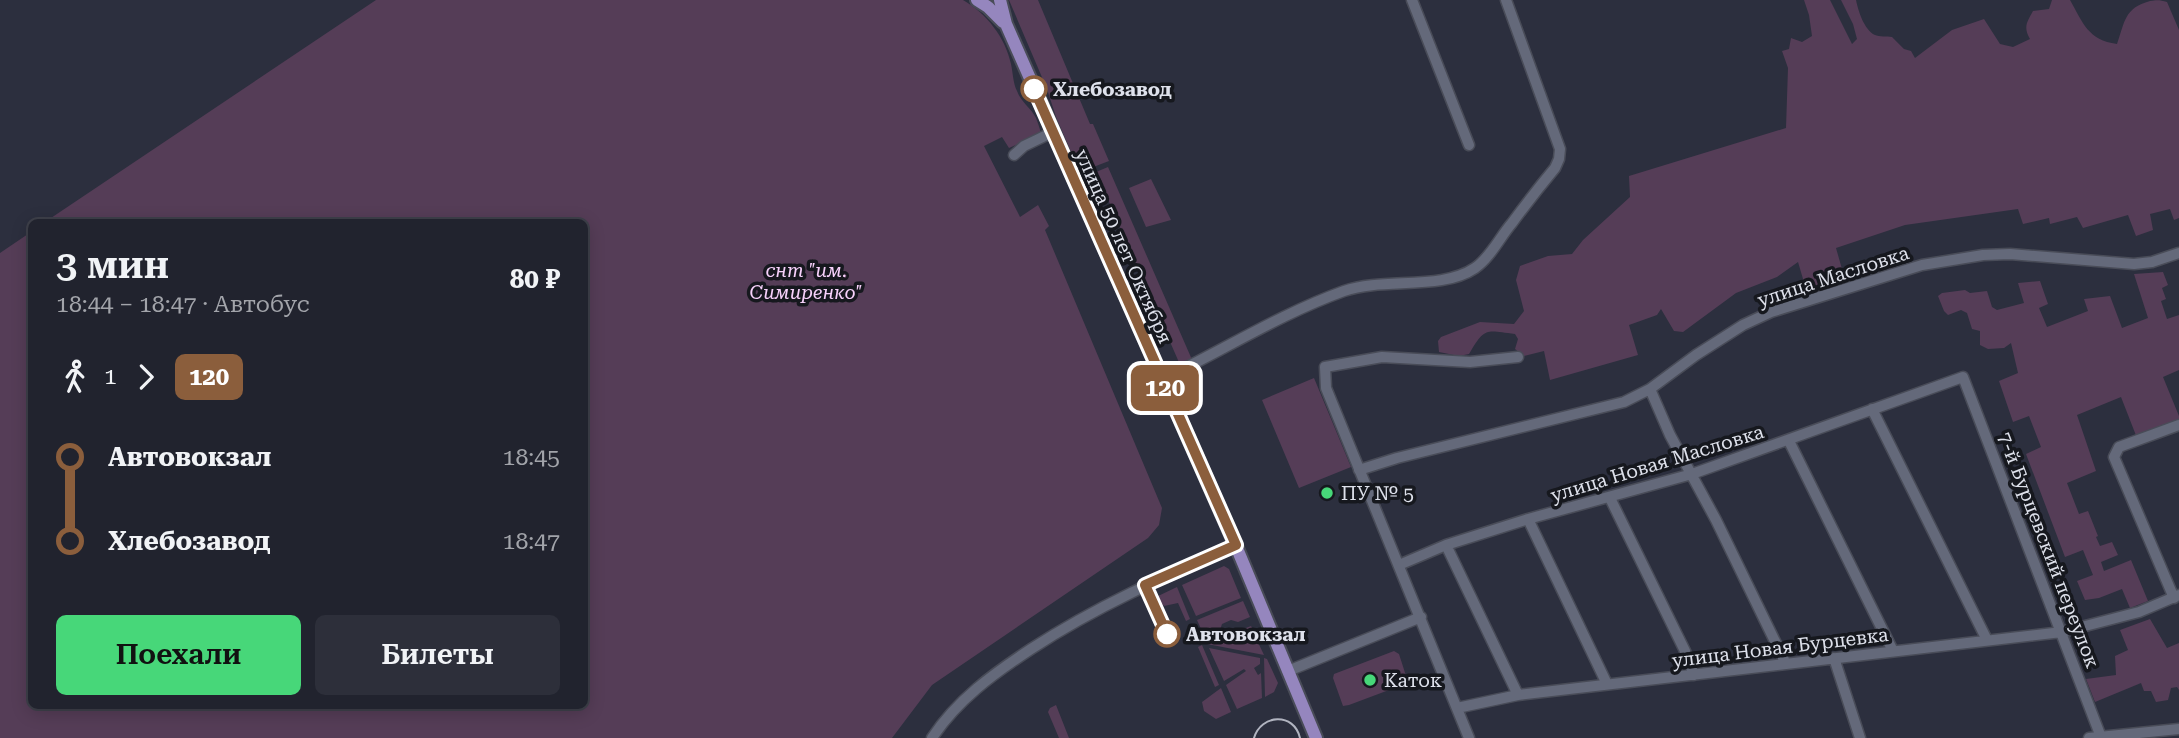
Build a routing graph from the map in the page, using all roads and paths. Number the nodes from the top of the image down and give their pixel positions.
1 (977, 0) edge
2 (1000, 0) edge
3 (1412, 0) edge
4 (1506, 0) edge
5 (1006, 24) junction
6 (1053, 132) junction
7 (1469, 145) dead end
8 (1014, 155) dead end
9 (2179, 253) edge
10 (1518, 357) dead end
11 (1963, 377) joint
12 (1161, 380) junction
13 (1650, 389) junction
14 (1872, 409) junction
15 (2179, 425) edge
16 (1788, 440) junction
17 (1359, 470) junction
18 (1692, 474) junction
19 (1609, 498) junction
20 (1528, 519) junction
21 (1236, 545) junction
22 (1446, 545) junction
23 (1399, 565) junction
24 (2176, 596) edge
25 (1421, 618) junction
26 (2062, 632) junction
27 (1987, 640) junction
28 (1893, 651) junction
29 (1834, 658) junction
30 (1786, 664) junction
31 (1288, 671) junction
32 (1694, 675) junction
33 (1606, 684) junction
34 (1518, 695) junction
35 (1457, 708) junction
36 (2179, 729) edge
37 (2101, 737) edge
38 (932, 738) edge
39 (1316, 738) edge
40 (1469, 738) edge
41 (1860, 738) edge
42 (2089, 738) edge

1 - 5 main road
2 - 5 main road, улица 50 лет Октября
3 - 7 street
4 - 12 street
5 - 6 main road, улица 50 лет Октября
6 - 8 street
6 - 12 main road, улица 50 лет Октября
9 - 13 street, улица Масловка
10 - 17 street
11 - 14 street, улица Новая Масловка
11 - 26 street, 7-й Бурцевский переулок
12 - 21 main road, улица 50 лет Октября
13 - 17 street, улица Масловка
13 - 18 street
14 - 16 street, улица Новая Масловка
14 - 27 street
15 - 24 street
16 - 18 street, улица Новая Масловка
16 - 28 street
17 - 23 street
18 - 19 street, улица Новая Масловка
18 - 30 street
19 - 20 street, улица Новая Масловка
19 - 32 street
20 - 22 street, улица Новая Масловка
20 - 33 street
21 - 31 main road, улица 50 лет Октября
21 - 38 street
22 - 23 street, улица Новая Масловка
22 - 34 street
23 - 25 street
24 - 26 street, улица Новая Бурцевка
25 - 31 street
25 - 35 street
26 - 27 street, улица Новая Бурцевка
26 - 37 street, 7-й Бурцевский переулок
27 - 28 street, улица Новая Бурцевка
28 - 29 street, улица Новая Бурцевка
29 - 30 street, улица Новая Бурцевка
29 - 41 street
30 - 32 street, улица Новая Бурцевка
31 - 39 main road, улица 50 лет Октября
32 - 33 street, улица Новая Бурцевка
33 - 34 street, улица Новая Бурцевка
34 - 35 street, улица Новая Бурцевка
35 - 40 street
36 - 37 street
37 - 42 street

